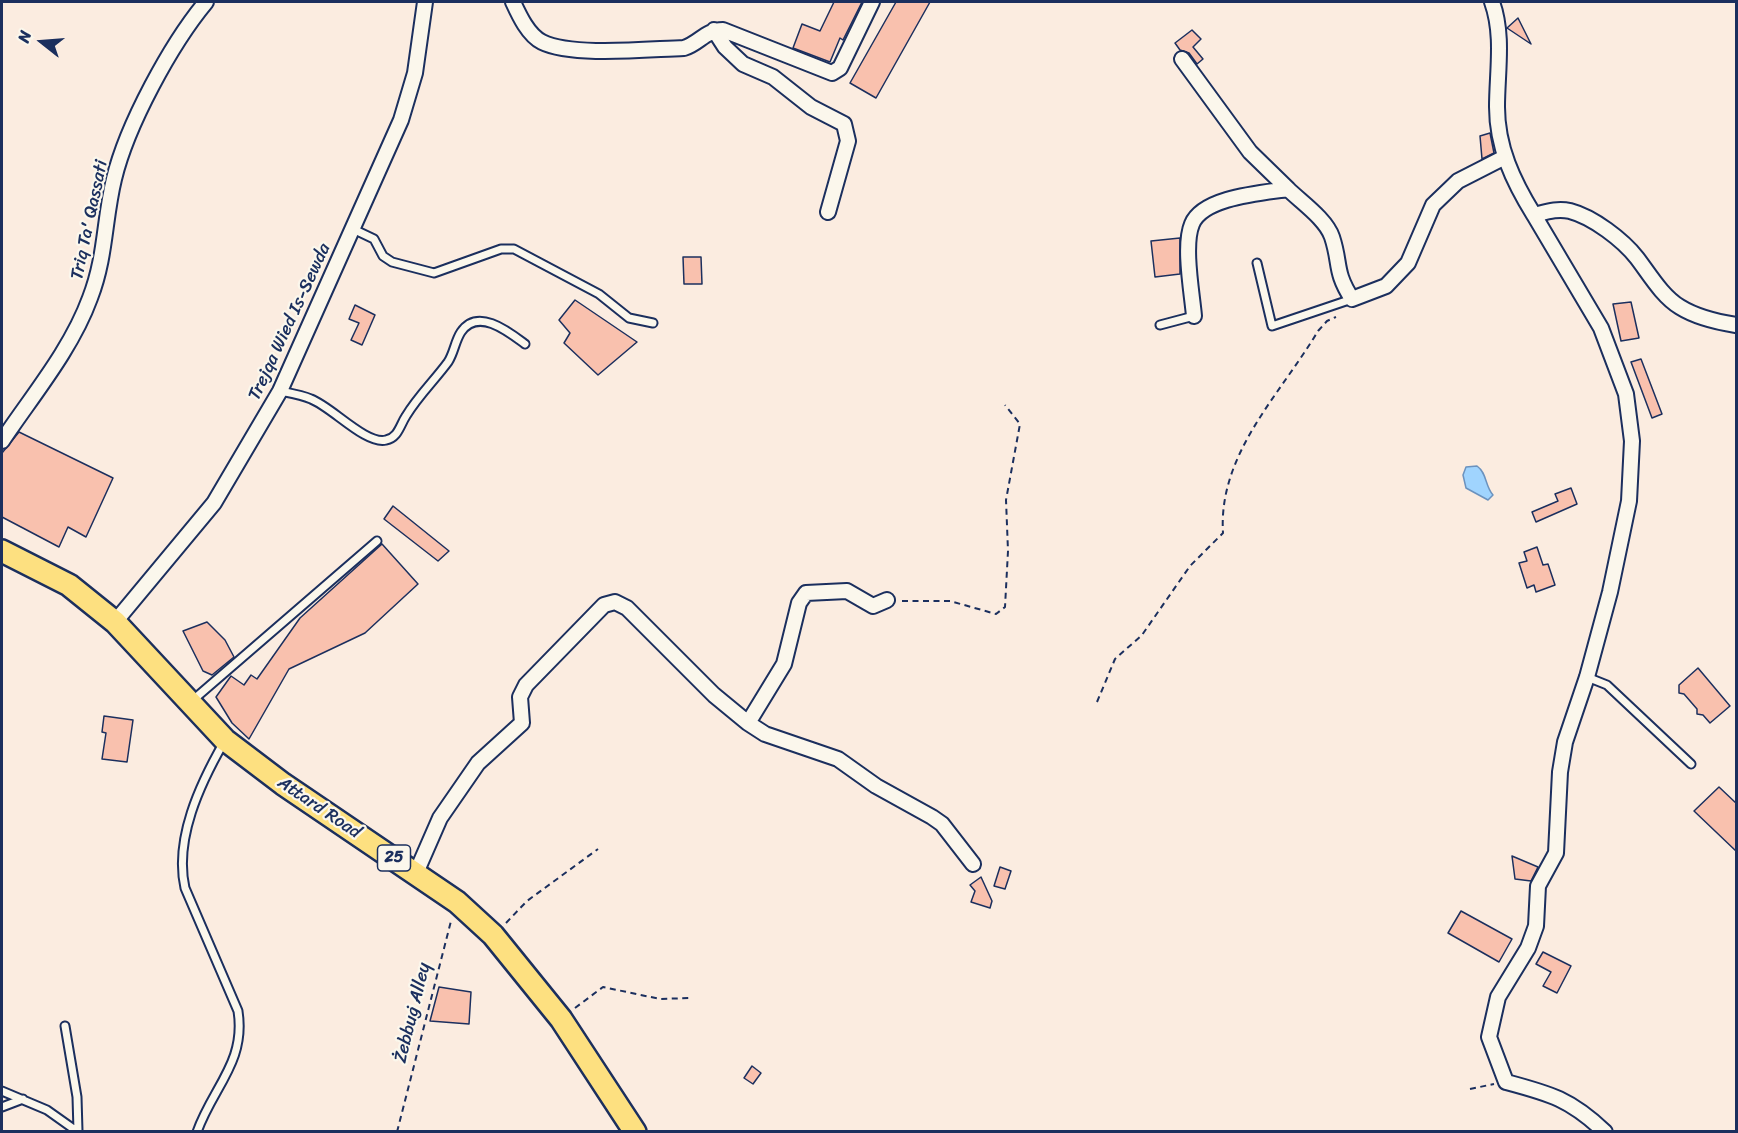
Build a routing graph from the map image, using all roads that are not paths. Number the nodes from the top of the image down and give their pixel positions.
1 (206, 2) edge
2 (425, 2) edge
3 (513, 2) edge
4 (872, 2) edge
5 (1492, 2) edge
6 (714, 30) junction
7 (1182, 59) dead end
8 (1505, 157) junction
9 (1288, 189) junction
10 (828, 212) dead end
11 (1534, 215) junction
12 (353, 229) junction
13 (1257, 263) dead end
14 (1352, 299) junction
15 (1194, 316) joint
16 (653, 322) dead end
17 (1160, 325) dead end
18 (1737, 325) edge
19 (525, 344) dead end
20 (280, 391) junction
21 (2, 441) edge
22 (377, 541) dead end
23 (2, 551) edge
24 (887, 600) road end
25 (115, 622) junction
26 (1587, 677) junction
27 (191, 702) junction
28 (748, 723) junction
29 (225, 740) junction
30 (1691, 764) dead end
31 (973, 864) dead end
32 (416, 873) junction
33 (65, 1026) dead end
34 (2, 1090) edge
35 (23, 1099) junction
36 (2, 1107) edge
37 (78, 1131) edge
38 (196, 1131) edge
39 (635, 1131) edge
40 (1605, 1131) edge

1 - 21 street, Triq Ta' Qassati
2 - 12 street, Trejqa Wied Is-Sewda
3 - 6 street
4 - 6 street
5 - 8 street
6 - 10 street
7 - 9 street
8 - 11 street
8 - 14 street
9 - 14 street
9 - 15 street
11 - 18 street
11 - 26 street
12 - 16 lane
12 - 20 street, Trejqa Wied Is-Sewda
13 - 14 lane
15 - 17 lane
19 - 20 lane
20 - 25 street, Trejqa Wied Is-Sewda
22 - 27 lane
23 - 25 main road, 25
24 - 28 street
25 - 27 main road, Attard Road / 25
26 - 30 lane
26 - 40 street
27 - 29 main road, Attard Road / 25
28 - 31 street
28 - 32 street
29 - 32 main road, Attard Road / 25
29 - 38 lane
32 - 39 main road, Attard Road / 25
33 - 37 lane
34 - 35 lane
35 - 36 lane
35 - 37 lane

